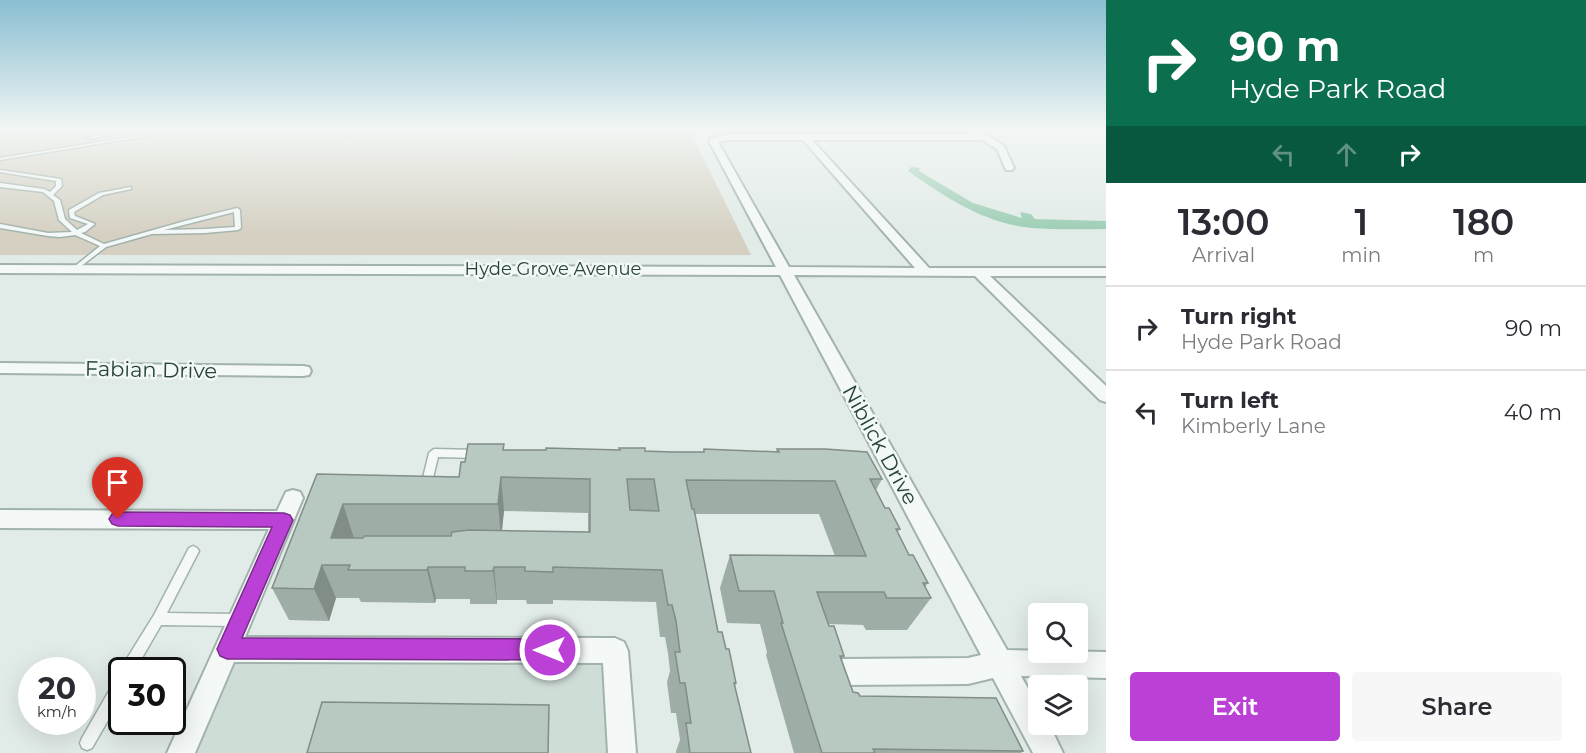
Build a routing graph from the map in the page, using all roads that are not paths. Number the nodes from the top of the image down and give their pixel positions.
1 (726, 165) edge
2 (830, 165) edge
3 (1008, 165) edge
4 (1009, 168) dead end
5 (0, 171) edge
6 (0, 186) edge
7 (129, 188) dead end
8 (50, 195) junction
9 (0, 226) edge
10 (76, 232) junction
11 (150, 232) junction
12 (104, 246) junction
13 (76, 268) junction
14 (0, 269) edge
15 (783, 270) junction
16 (925, 271) junction
17 (978, 272) junction
18 (1106, 272) edge
19 (0, 368) edge
20 (303, 371) dead end
21 (1106, 396) edge
22 (493, 454) edge
23 (863, 456) edge
24 (887, 457) junction
25 (414, 494) edge
26 (0, 519) edge
27 (193, 551) dead end
28 (158, 619) junction
29 (240, 620) junction
30 (227, 649) junction
31 (136, 657) edge
32 (1000, 663) junction
33 (1106, 665) edge
34 (843, 672) edge
35 (108, 706) edge
36 (87, 743) dead end
37 (181, 753) edge
38 (622, 753) edge
39 (1049, 753) edge

1 - 15 street, Niblick Drive
2 - 16 street
3 - 4 street
5 - 8 lane
6 - 8 lane
7 - 10 lane
8 - 10 lane
9 - 10 lane
10 - 12 lane
11 - 11 lane
11 - 12 lane
12 - 13 lane
13 - 14 street, Hyde Grove Avenue
13 - 15 street, Hyde Grove Avenue
15 - 16 street, Hyde Grove Avenue
15 - 24 street, Niblick Drive
16 - 17 street, Hyde Grove Avenue
17 - 18 street, Hyde Grove Avenue
17 - 21 street
19 - 20 street, Fabian Drive
22 - 25 lane
23 - 24 street
24 - 32 street, Niblick Drive
26 - 29 street
27 - 28 lane
28 - 29 lane
28 - 31 lane
29 - 30 street
30 - 37 street
30 - 38 street
32 - 33 street
32 - 34 street
32 - 39 street, Niblick Drive
35 - 36 lane

